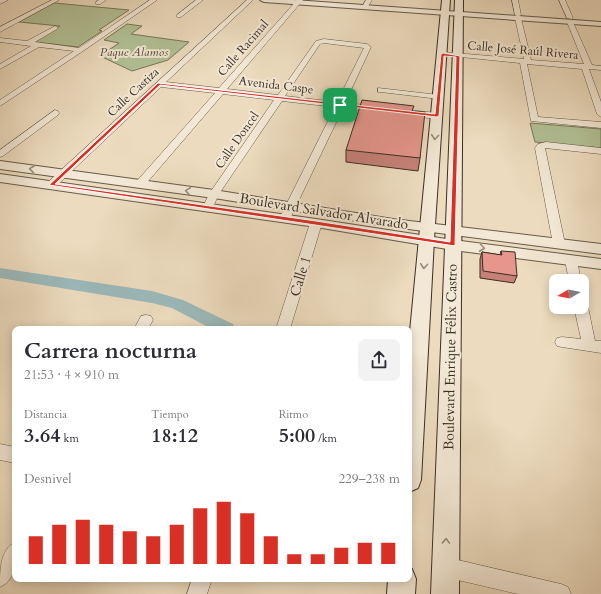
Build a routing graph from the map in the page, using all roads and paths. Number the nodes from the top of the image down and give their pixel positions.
1 (5, 0) edge
2 (56, 0) edge
3 (154, 0) edge
4 (200, 0) edge
5 (250, 0) edge
6 (264, 0) edge
7 (306, 0) edge
8 (515, 0) edge
9 (562, 0) edge
10 (298, 1) edge
11 (0, 2) edge
12 (367, 4) edge
13 (452, 8) edge
14 (179, 16) dead end
15 (518, 16) junction
16 (570, 20) junction
17 (601, 20) edge
18 (601, 24) edge
19 (55, 28) dead end
20 (0, 30) edge
21 (0, 40) edge
22 (29, 43) junction
23 (39, 44) junction
24 (81, 50) junction
25 (450, 55) junction
26 (525, 62) junction
27 (587, 67) junction
28 (0, 68) edge
29 (601, 68) edge
30 (160, 84) junction
31 (381, 90) dead end
32 (222, 91) junction
33 (439, 97) junction
34 (281, 98) junction
35 (0, 104) edge
36 (340, 105) junction
37 (385, 110) edge
38 (400, 112) edge
39 (55, 113) dead end
40 (601, 114) edge
41 (437, 116) junction
42 (601, 125) edge
43 (601, 151) edge
44 (0, 154) edge
45 (0, 164) edge
46 (64, 174) junction
47 (0, 178) edge
48 (140, 184) junction
49 (51, 185) junction
50 (214, 194) junction
51 (208, 208) junction
52 (287, 212) junction
53 (316, 223) junction
54 (427, 234) junction
55 (453, 237) junction
56 (526, 240) junction
57 (559, 244) junction
58 (601, 249) edge
59 (529, 254) junction
60 (571, 260) junction
61 (601, 264) edge
62 (574, 274) edge
63 (584, 314) edge
64 (284, 326) edge
65 (562, 342) dead end
66 (595, 346) edge
67 (412, 439) edge
68 (0, 452) edge
69 (12, 454) edge
70 (12, 557) edge
71 (445, 567) junction
72 (0, 577) edge
73 (201, 582) edge
74 (402, 582) edge
75 (197, 594) edge
76 (401, 594) edge
77 (445, 594) edge
78 (561, 594) edge

1 - 11 street
2 - 20 street
3 - 24 street
4 - 14 street
5 - 30 street, Calle Castiza
6 - 10 street
7 - 12 street
8 - 15 street
9 - 16 street
10 - 12 street
10 - 32 street, Calle Racimal
12 - 13 street
13 - 15 street
13 - 25 main road, Boulevard Enrique Félix Castro
15 - 16 street
15 - 26 street
16 - 17 street
16 - 18 street
16 - 27 street
19 - 22 street
21 - 22 street
22 - 23 street
23 - 24 street
23 - 28 street
24 - 35 street
25 - 26 street, Calle José Raúl Rivera
25 - 33 main road, Boulevard Enrique Félix Castro
25 - 55 main road, Boulevard Enrique Félix Castro
26 - 27 street, Calle José Raúl Rivera
26 - 42 street
27 - 29 street, Calle José Raúl Rivera
27 - 40 street
30 - 32 street, Avenida Caspe
30 - 46 street, Calle Castiza
31 - 33 street
32 - 34 street, Avenida Caspe
32 - 48 street, Calle Racimal
33 - 41 main road, Boulevard Enrique Félix Castro
34 - 36 street, Avenida Caspe
34 - 36 street, Calle Doncel
34 - 50 street, Calle Doncel
36 - 37 street, Avenida Caspe
36 - 52 street
38 - 41 street
39 - 44 street
41 -> 54 main road, Boulevard Enrique Félix Castro
43 - 57 street
46 -> 45 street, Boulevard Salvador Alvarado
46 - 48 street, Boulevard Salvador Alvarado
46 - 49 street, Calle Castiza
47 - 49 street, Boulevard Salvador Alvarado
50 -> 48 street, Boulevard Salvador Alvarado
49 - 51 street, Boulevard Salvador Alvarado
50 - 51 street, Calle Doncel
50 - 52 street, Boulevard Salvador Alvarado
51 - 52 street, Boulevard Salvador Alvarado
52 - 53 street, Boulevard Salvador Alvarado
52 - 54 street, Boulevard Salvador Alvarado
53 - 54 street, Boulevard Salvador Alvarado
53 - 64 street, Calle 1
54 - 55 street, Boulevard Salvador Alvarado
54 -> 67 main road, Boulevard Enrique Félix Castro
55 - 56 street, Boulevard Salvador Alvarado
55 -> 59 street, Boulevard Salvador Alvarado
71 -> 55 main road, Boulevard Enrique Félix Castro
56 - 57 street, Boulevard Salvador Alvarado
56 - 59 street
57 - 58 street, Boulevard Salvador Alvarado
59 - 60 street, Boulevard Salvador Alvarado
60 - 61 street, Boulevard Salvador Alvarado
60 - 62 street
63 - 66 street
65 - 66 street
68 - 69 street
70 - 72 street
71 - 77 main road, Boulevard Enrique Félix Castro
71 - 78 street
73 - 75 street
74 - 76 main road

